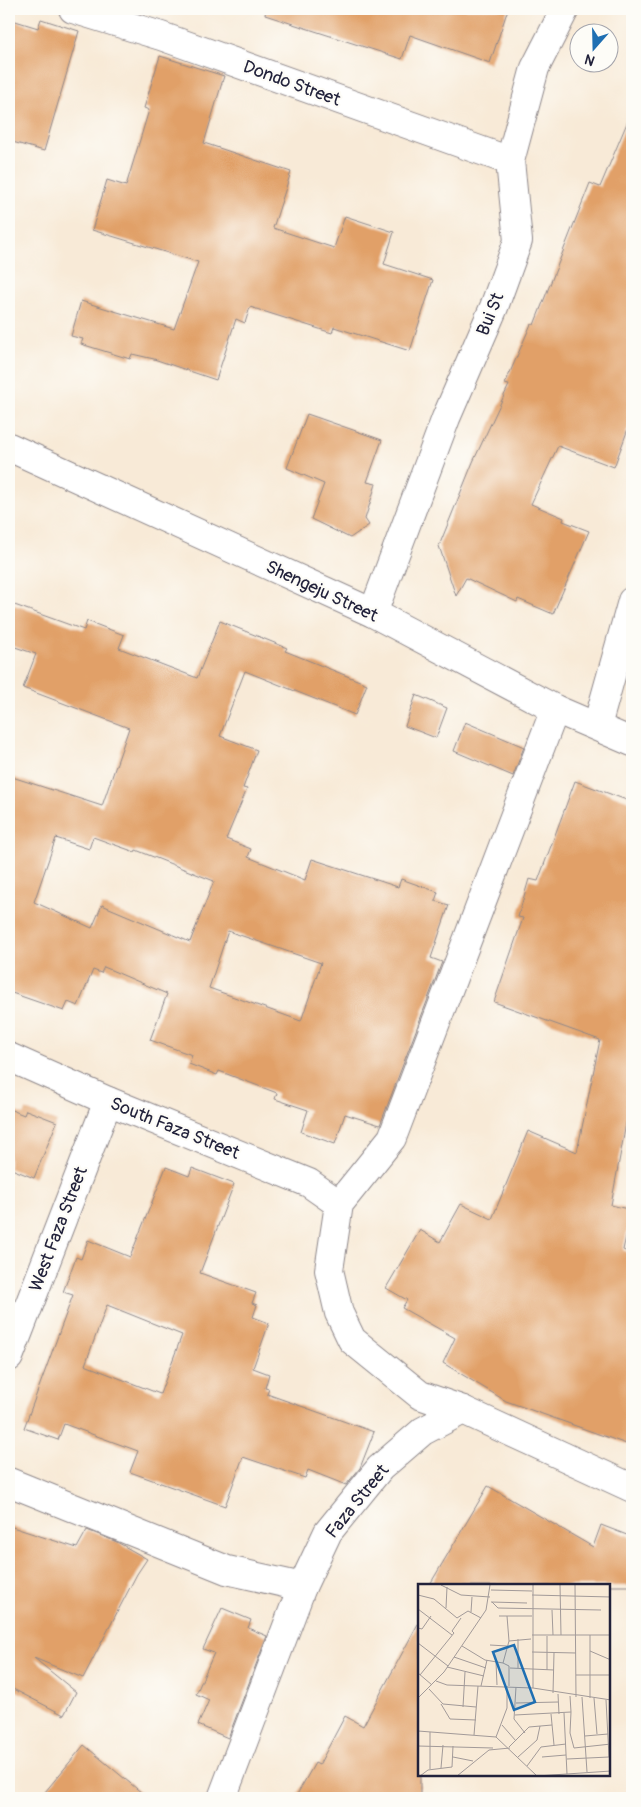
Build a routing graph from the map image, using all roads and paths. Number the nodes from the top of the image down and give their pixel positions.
1 (73, 9) edge
2 (565, 9) edge
3 (510, 161) junction
4 (9, 448) edge
5 (632, 602) edge
6 (373, 614) junction
7 (555, 710) junction
8 (597, 726) junction
9 (632, 742) edge
10 (9, 1057) edge
11 (108, 1101) junction
12 (339, 1204) junction
13 (9, 1357) edge
14 (463, 1410) junction
15 (9, 1482) edge
16 (632, 1488) edge
17 (302, 1587) junction
18 (222, 1798) edge

1 - 3 street, Dondo Street
2 - 3 street, Bui St
3 - 6 street, Bui St
4 - 6 street, Shengeju Street
5 - 8 street
6 - 7 street, Shengeju Street
7 - 8 street, Shengeju Street
7 - 12 street
8 - 9 street, Shengeju Street
10 - 11 street, South Faza Street
11 - 12 street, South Faza Street
11 - 13 street, West Faza Street
12 - 14 street
14 - 16 street
14 - 17 street, Faza Street
15 - 17 street
17 - 18 street, Faza Street

